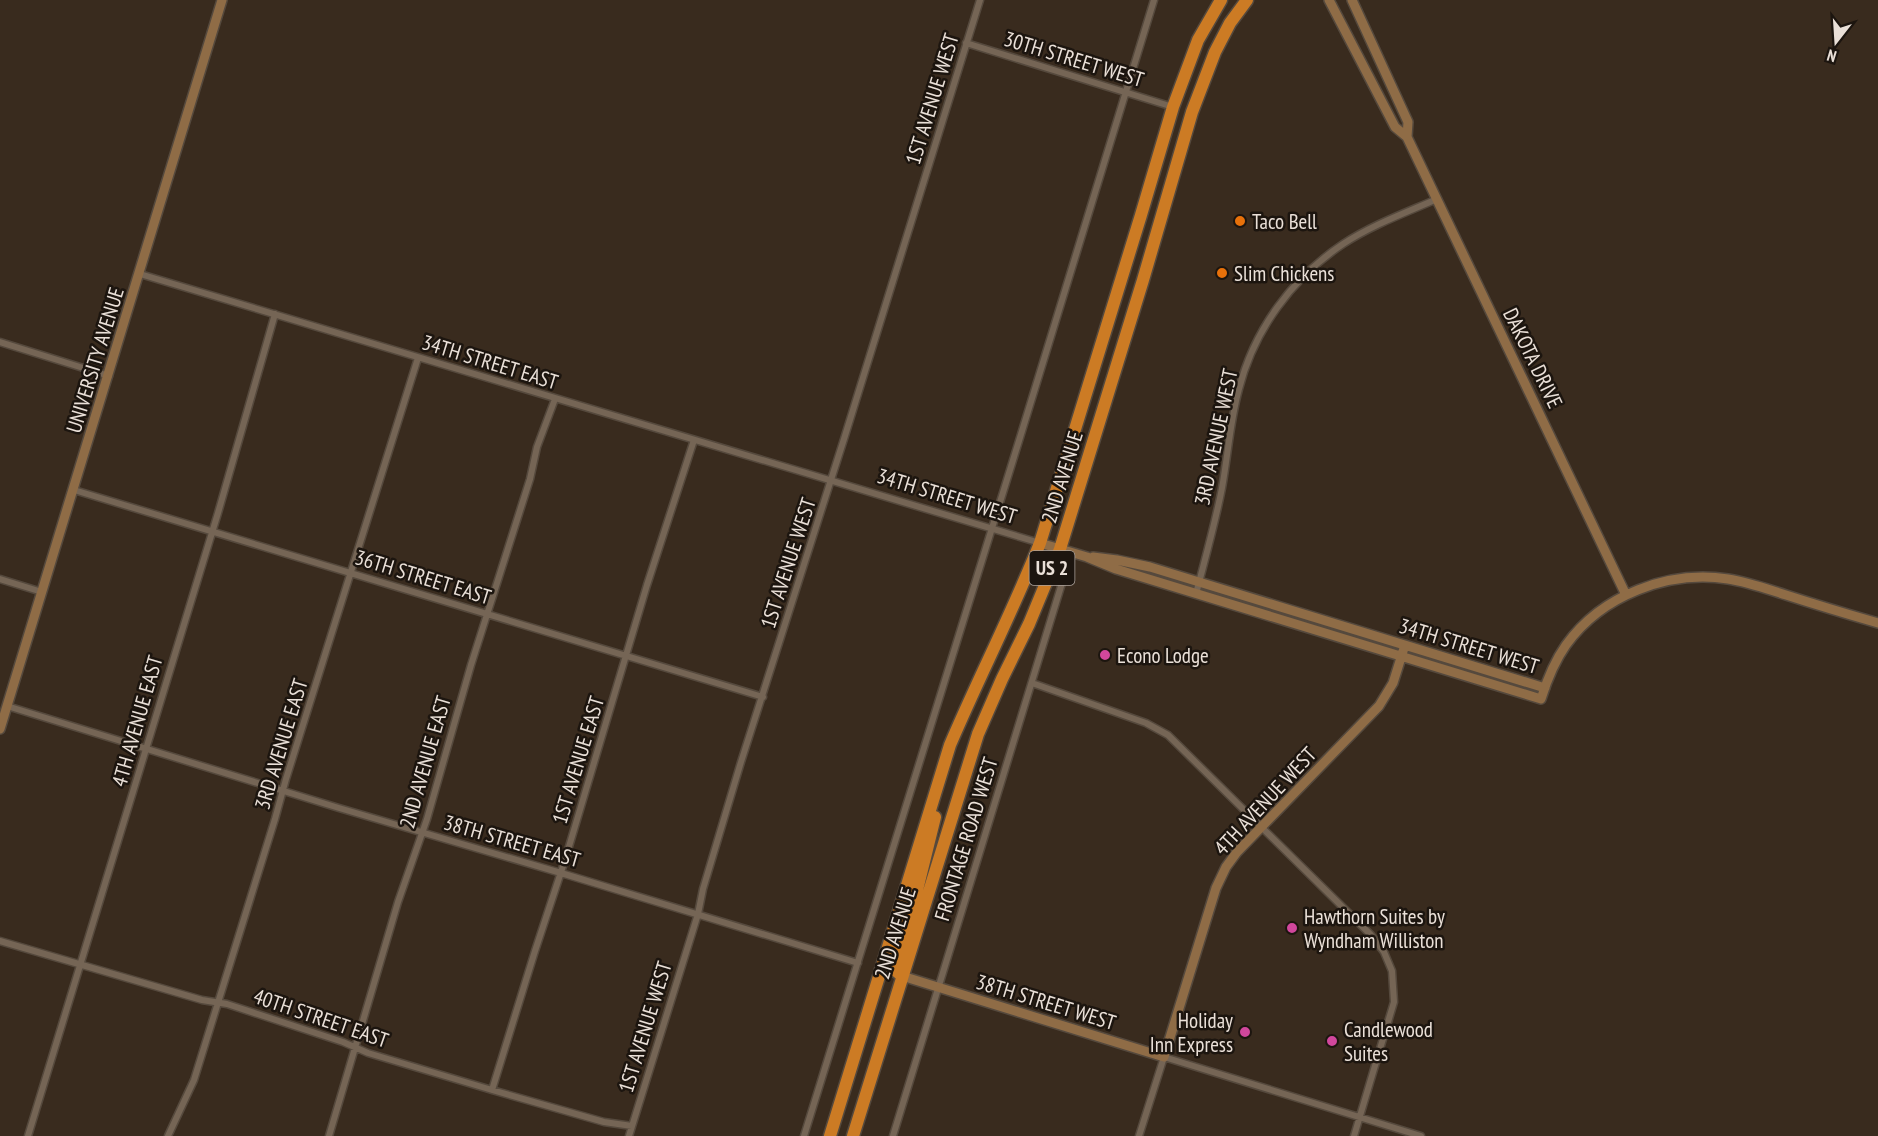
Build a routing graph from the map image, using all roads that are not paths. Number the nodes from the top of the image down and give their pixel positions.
1 (222, 0) edge
2 (980, 0) edge
3 (1154, 0) edge
4 (1221, 0) edge
5 (1247, 0) edge
6 (1329, 0) edge
7 (1352, 0) edge
8 (966, 43) junction
9 (1125, 93) junction
10 (1173, 107) junction
11 (1407, 137) junction
12 (1437, 199) junction
13 (140, 274) junction
14 (275, 314) junction
15 (0, 342) edge
16 (418, 358) junction
17 (109, 376) junction
18 (555, 399) junction
19 (694, 440) junction
20 (831, 479) junction
21 (74, 490) junction
22 (992, 528) junction
23 (212, 531) junction
24 (1040, 543) junction
25 (1065, 550) junction
26 (1087, 557) junction
27 (351, 572) junction
28 (0, 579) edge
29 (1199, 582) junction
30 (42, 592) junction
31 (1196, 594) junction
32 (1626, 596) junction
33 (487, 614) junction
34 (1878, 624) edge
35 (1405, 645) junction
36 (626, 656) junction
37 (1401, 657) junction
38 (1032, 683) junction
39 (1545, 688) junction
40 (763, 697) junction
41 (7, 706) junction
42 (965, 709) junction
43 (0, 729) edge
44 (146, 749) junction
45 (283, 791) junction
46 (1262, 827) junction
47 (423, 832) junction
48 (561, 873) junction
49 (698, 914) junction
50 (0, 941) edge
51 (858, 963) junction
52 (80, 965) junction
53 (902, 976) junction
54 (938, 987) junction
55 (218, 1003) junction
56 (356, 1047) junction
57 (1164, 1057) junction
58 (492, 1090) junction
59 (1360, 1117) junction
60 (632, 1126) junction
61 (28, 1136) edge
62 (168, 1136) edge
63 (329, 1136) edge
64 (628, 1136) edge
65 (804, 1136) edge
66 (830, 1136) edge
67 (853, 1136) edge
68 (893, 1136) edge
69 (1139, 1136) edge
70 (1354, 1136) edge
71 (1421, 1136) edge

1 - 13 street, UNIVERSITY AVENUE
2 - 8 street, 1ST AVENUE WEST
3 - 9 street
4 - 10 highway, 2ND AVENUE / US 2
5 - 25 highway, 2ND AVENUE / US 2
6 - 11 street, DAKOTA DRIVE
7 - 11 street, DAKOTA DRIVE
8 - 9 street, 30TH STREET WEST
8 - 20 street, 1ST AVENUE WEST
9 - 10 street, 30TH STREET WEST
9 - 22 street
10 - 24 highway, 2ND AVENUE / US 2
11 - 12 street, DAKOTA DRIVE
12 - 29 street, 3RD AVENUE WEST
12 - 32 street, DAKOTA DRIVE
13 - 14 street, 34TH STREET EAST
13 - 17 street, UNIVERSITY AVENUE
14 - 16 street, 34TH STREET EAST
14 - 23 street, 4TH AVENUE EAST
15 - 17 street
16 - 18 street, 34TH STREET EAST
16 - 27 street, 3RD AVENUE EAST
17 - 21 street, UNIVERSITY AVENUE
18 - 19 street, 34TH STREET EAST
18 - 33 street, 2ND AVENUE EAST
19 - 20 street, 34TH STREET EAST
19 - 36 street, 1ST AVENUE EAST
20 - 22 street, 34TH STREET WEST
20 - 40 street, 1ST AVENUE WEST
21 - 23 street, 36TH STREET EAST
21 - 30 street, UNIVERSITY AVENUE
22 - 24 street, 34TH STREET WEST
22 - 51 street
23 - 27 street, 36TH STREET EAST
23 - 44 street, 4TH AVENUE EAST
24 - 25 street, 34TH STREET WEST
24 - 42 highway, 2ND AVENUE / US 2
25 - 26 street, 34TH STREET WEST
25 - 38 street, FRONTAGE ROAD WEST
25 - 53 highway, 2ND AVENUE / US 2
26 - 29 street, 34TH STREET WEST
26 - 31 street, 34TH STREET WEST
27 - 33 street, 36TH STREET EAST
27 - 45 street, 3RD AVENUE EAST
28 - 30 street
29 - 31 street, 3RD AVENUE WEST
29 - 35 street, 34TH STREET WEST
30 - 41 street, UNIVERSITY AVENUE
31 - 37 street, 34TH STREET WEST
32 - 34 street
32 - 39 street
33 - 36 street, 36TH STREET EAST
33 - 47 street, 2ND AVENUE EAST
35 - 37 street, 4TH AVENUE WEST
35 - 39 street, 34TH STREET WEST
36 - 40 street, 36TH STREET EAST
36 - 48 street, 1ST AVENUE EAST
37 - 39 street, 34TH STREET WEST
37 - 46 street, 4TH AVENUE WEST
38 - 46 street
38 - 54 street, FRONTAGE ROAD WEST
40 - 49 street, 1ST AVENUE WEST
41 - 43 street, UNIVERSITY AVENUE
41 - 44 street, 38TH STREET EAST
42 - 53 highway
42 - 66 highway, 2ND AVENUE / US 2
44 - 45 street, 38TH STREET EAST
44 - 52 street, 4TH AVENUE EAST
45 - 47 street, 38TH STREET EAST
45 - 55 street, 3RD AVENUE EAST
46 - 57 street, 4TH AVENUE WEST
46 - 59 street
47 - 48 street, 38TH STREET EAST
47 - 56 street, 2ND AVENUE EAST
48 - 49 street, 38TH STREET EAST
48 - 58 street, 1ST AVENUE EAST
49 - 51 street
49 - 60 street, 1ST AVENUE WEST
50 - 52 street, 40TH STREET EAST
51 - 65 street
52 - 55 street, 40TH STREET EAST
52 - 61 street, 4TH AVENUE EAST
53 - 54 street, 38TH STREET WEST
53 - 67 highway, 2ND AVENUE / US 2
54 - 57 street, 38TH STREET WEST
54 - 68 street, FRONTAGE ROAD WEST
55 - 56 street, 40TH STREET EAST
55 - 62 street, 3RD AVENUE EAST
56 - 58 street, 40TH STREET EAST
56 - 63 street, 2ND AVENUE EAST
57 - 59 street, 38TH STREET WEST
57 - 69 street, 4TH AVENUE WEST
58 - 60 street, 40TH STREET EAST
59 - 70 street
59 - 71 street, 38TH STREET WEST
60 - 64 street, 1ST AVENUE WEST

